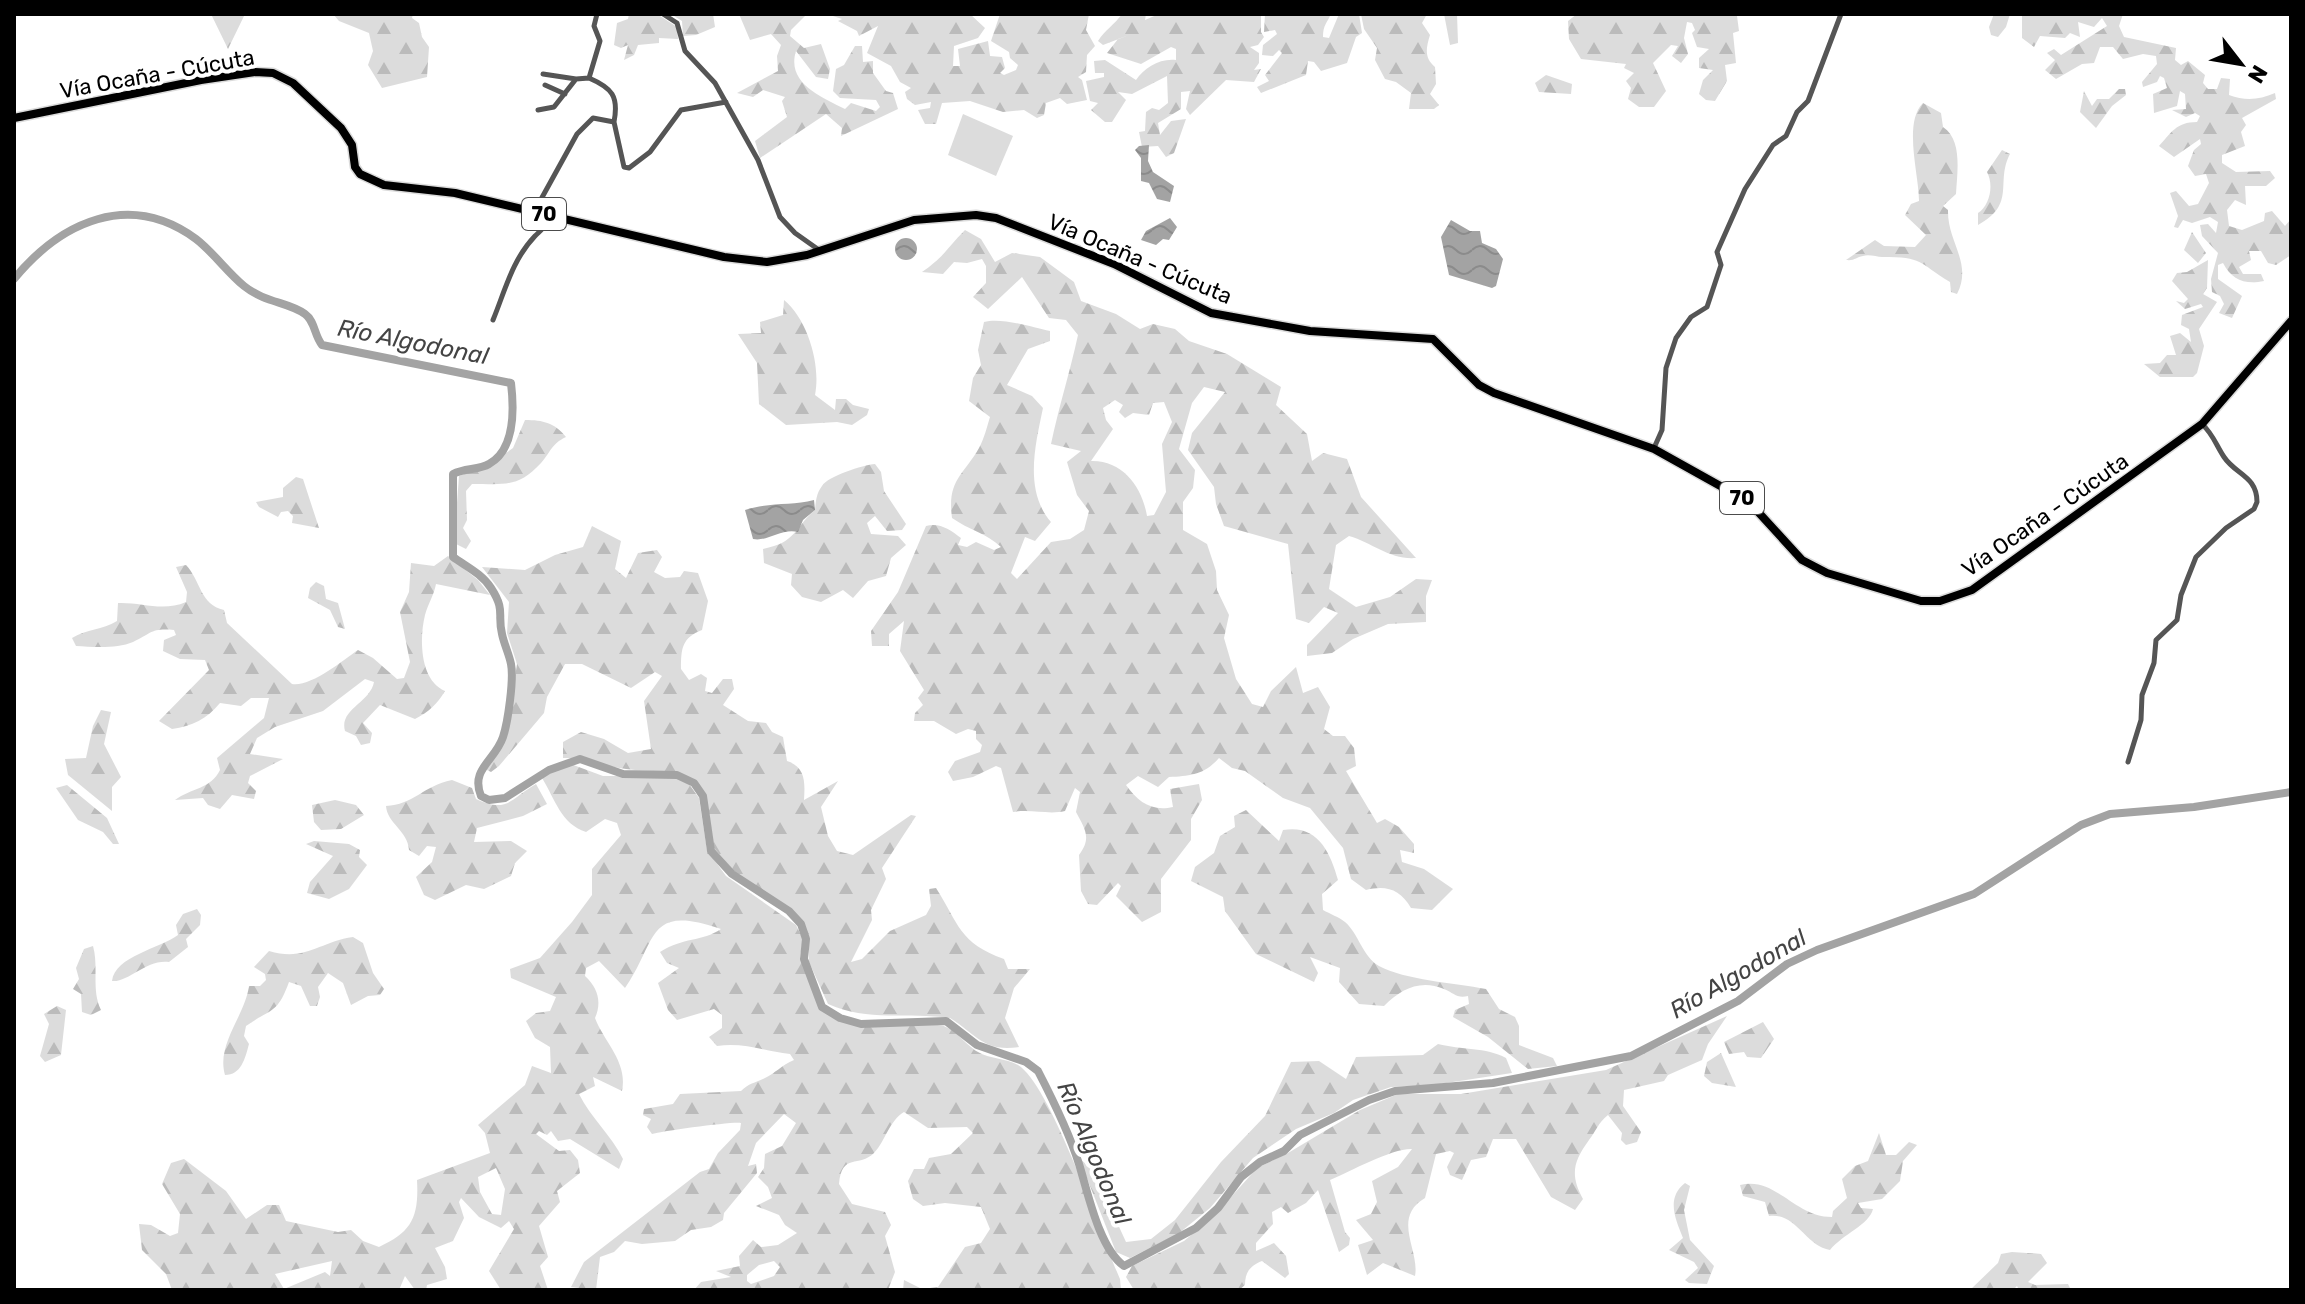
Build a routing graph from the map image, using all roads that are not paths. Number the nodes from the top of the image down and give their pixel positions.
1 (597, 14) edge
2 (663, 14) edge
3 (1841, 14) edge
4 (543, 74) dead end
5 (589, 78) junction
6 (576, 79) junction
7 (545, 85) dead end
8 (565, 94) junction
9 (726, 102) junction
10 (538, 110) dead end
11 (14, 118) edge
12 (614, 122) junction
13 (534, 212) junction
14 (548, 215) junction
15 (820, 250) junction
16 (493, 320) dead end
17 (2291, 321) edge
18 (2202, 424) junction
19 (1654, 449) junction
20 (2128, 762) dead end

1 - 5 street
2 - 9 street
3 - 19 street
4 - 6 street
5 - 6 street
5 - 12 street
6 - 8 street
7 - 8 street
8 - 10 street
9 - 12 street
9 - 15 street
11 - 13 main road, Vía Ocaña - Cúcuta / 70
12 - 13 street
13 - 14 main road, Vía Ocaña - Cúcuta / 70
14 - 15 main road, Vía Ocaña - Cúcuta / 70
14 - 16 street
15 - 19 main road, Vía Ocaña - Cúcuta / 70
17 - 18 main road, Vía Ocaña - Cúcuta / 70
18 - 19 main road, Vía Ocaña - Cúcuta / 70
18 - 20 street

